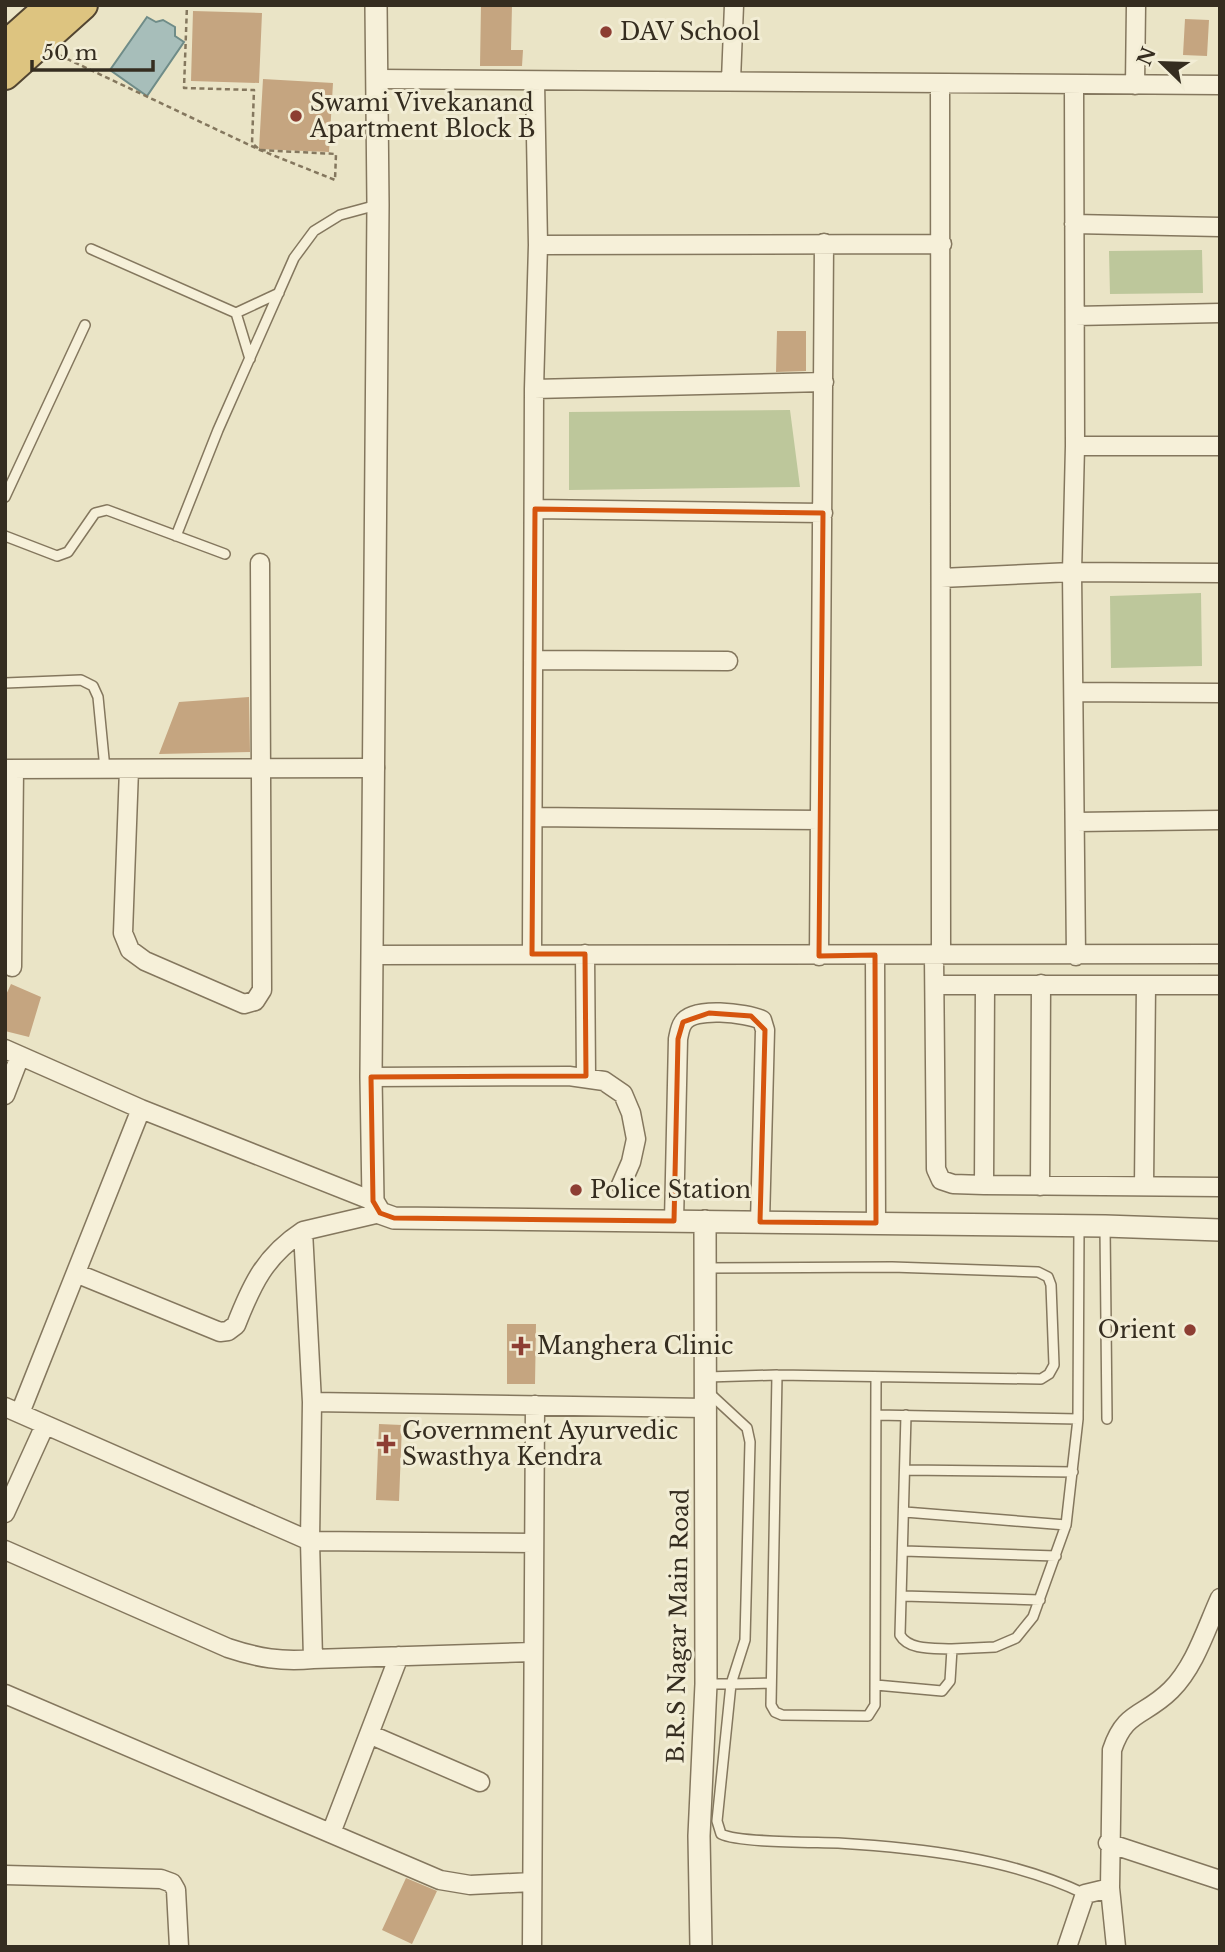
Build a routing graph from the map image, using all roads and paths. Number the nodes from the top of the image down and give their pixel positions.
1 (51, 5) edge
2 (83, 5) edge
3 (187, 5) edge
4 (230, 5) edge
5 (256, 5) edge
6 (376, 5) edge
7 (734, 5) edge
8 (1136, 5) edge
9 (5, 46) edge
10 (66, 46) dead end
11 (5, 75) edge
12 (378, 79) junction
13 (731, 80) junction
14 (535, 82) junction
15 (940, 83) junction
16 (1135, 85) junction
17 (1220, 85) edge
18 (1074, 86) junction
19 (260, 150) junction
20 (378, 205) junction
21 (1074, 224) junction
22 (1220, 227) edge
23 (824, 243) junction
24 (942, 244) junction
25 (538, 245) junction
26 (91, 248) dead end
27 (279, 293) junction
28 (236, 313) junction
29 (1220, 313) edge
30 (1075, 316) junction
31 (85, 325) dead end
32 (250, 359) junction
33 (824, 383) junction
34 (534, 389) junction
35 (1075, 446) junction
36 (1220, 446) edge
37 (5, 497) edge
38 (535, 509) junction
39 (823, 513) junction
40 (5, 536) edge
41 (177, 536) junction
42 (225, 554) dead end
43 (260, 564) dead end
44 (1072, 572) junction
45 (1220, 573) edge
46 (941, 578) junction
47 (533, 660) junction
48 (728, 661) dead end
49 (5, 683) edge
50 (1074, 692) junction
51 (1220, 693) edge
52 (262, 768) junction
53 (375, 768) junction
54 (10, 769) edge
55 (105, 769) junction
56 (130, 769) junction
57 (534, 817) junction
58 (819, 820) junction
59 (1220, 820) edge
60 (1076, 822) junction
61 (532, 954) junction
62 (585, 954) junction
63 (1220, 954) edge
64 (371, 955) junction
65 (875, 955) junction
66 (938, 955) junction
67 (819, 956) junction
68 (1076, 956) junction
69 (12, 967) dead end
70 (1041, 984) junction
71 (935, 985) junction
72 (985, 985) junction
73 (1146, 985) junction
74 (1220, 985) edge
75 (13, 1053) edge
76 (586, 1076) junction
77 (371, 1077) junction
78 (5, 1095) edge
79 (141, 1109) junction
80 (621, 1185) dead end
81 (984, 1185) junction
82 (1040, 1186) junction
83 (1144, 1186) junction
84 (1220, 1187) edge
85 (376, 1207) junction
86 (674, 1221) junction
87 (705, 1221) junction
88 (760, 1222) junction
89 (876, 1223) junction
90 (1079, 1225) junction
91 (1105, 1226) junction
92 (1220, 1230) edge
93 (303, 1231) junction
94 (704, 1268) junction
95 (78, 1274) junction
96 (777, 1375) junction
97 (876, 1377) junction
98 (705, 1391) junction
99 (312, 1402) junction
100 (535, 1405) junction
101 (13, 1410) edge
102 (876, 1415) junction
103 (906, 1415) junction
104 (1078, 1419) junction
105 (1107, 1419) dead end
106 (45, 1425) junction
107 (905, 1470) junction
108 (1073, 1472) junction
109 (905, 1512) junction
110 (5, 1513) edge
111 (1066, 1525) junction
112 (310, 1541) junction
113 (532, 1544) junction
114 (5, 1550) edge
115 (904, 1551) junction
116 (1056, 1556) junction
117 (904, 1596) junction
118 (1220, 1598) edge
119 (1040, 1600) junction
120 (952, 1649) junction
121 (532, 1652) junction
122 (399, 1656) junction
123 (313, 1659) junction
124 (772, 1683) junction
125 (706, 1684) junction
126 (731, 1684) junction
127 (876, 1685) junction
128 (5, 1693) edge
129 (369, 1734) junction
130 (480, 1782) dead end
131 (331, 1833) junction
132 (1108, 1843) junction
133 (5, 1875) edge
134 (1220, 1880) edge
135 (532, 1882) junction
136 (1110, 1888) junction
137 (1085, 1894) junction
138 (179, 1947) edge
139 (532, 1947) edge
140 (701, 1947) edge
141 (1068, 1947) edge
142 (1116, 1947) edge

1 - 9 highway
2 - 11 highway
3 - 19 path
4 - 5 path
6 - 12 street
7 - 13 street
8 - 16 street
10 - 19 path
12 - 14 street
12 - 20 street
13 - 14 street
13 - 15 street
14 - 25 street
15 - 18 street
15 - 24 street
16 - 17 street
16 - 18 street
18 - 21 street
19 - 19 path
20 - 27 lane
20 - 53 street
21 - 22 street
21 - 30 street
23 - 24 street
23 - 25 street
23 - 33 street
24 - 46 street
25 - 34 street
26 - 28 lane
27 - 28 lane
27 - 32 lane
28 - 32 lane
29 - 30 street
30 - 35 street
31 - 37 lane
32 - 41 lane
33 - 34 street
33 - 39 street
34 - 38 street
35 - 36 street
35 - 44 street
38 - 39 street
38 - 47 street
39 - 58 street
40 - 41 lane
41 - 42 lane
43 - 52 street
44 - 45 street
44 - 46 street
44 - 50 street
46 - 66 street
47 - 48 street
47 - 57 street
49 - 55 lane
50 - 51 street
50 - 60 street
52 - 53 street
52 - 56 street
52 - 56 street
53 - 64 street
54 - 55 street
54 - 69 street
55 - 56 street
57 - 58 street
57 - 61 street
58 - 67 street
59 - 60 street
60 - 68 street
61 - 62 street
61 - 64 street
62 - 67 street
62 - 76 street
63 - 68 street
64 - 77 street
65 - 66 street
65 - 67 street
65 - 89 street
66 - 68 street
66 - 71 street
70 - 72 street
70 - 73 street
70 - 82 street
71 - 72 street
71 - 81 street
72 - 81 street
73 - 74 street
73 - 83 street
75 - 78 street
75 - 79 street
76 - 77 street
76 - 80 street
77 - 85 street
79 - 85 street
79 - 95 street
81 - 82 street
82 - 83 street
83 - 84 street
85 - 86 street
85 - 93 street
86 - 87 street
86 - 88 street
87 - 88 street
87 - 94 street, B.R.S Nagar Main Road
88 - 89 street
89 - 90 street
90 - 91 street
90 - 104 lane
91 - 92 street
91 - 105 lane
93 - 95 street
93 - 99 street
94 - 97 lane
94 - 98 street, B.R.S Nagar Main Road
95 - 101 street
96 - 97 lane
96 - 98 lane
96 - 124 lane
97 - 102 lane
98 - 100 street
98 - 125 street, B.R.S Nagar Main Road
98 - 126 lane
99 - 100 street
99 - 112 street
100 - 113 street
101 - 106 street
102 - 103 lane
102 - 127 lane
103 - 104 lane
103 - 107 lane
104 - 108 lane
106 - 110 street
106 - 112 street
107 - 108 lane
107 - 109 lane
108 - 111 lane
109 - 111 lane
109 - 115 lane
111 - 116 lane
112 - 113 street
112 - 123 street
113 - 121 street
114 - 123 street
115 - 116 lane
115 - 117 lane
116 - 119 lane
117 - 119 lane
117 - 120 lane
118 - 132 street
119 - 120 lane
120 - 127 lane
121 - 122 street
121 - 135 street
122 - 123 street
122 - 129 street
124 - 126 lane
124 - 127 lane
125 - 126 lane
125 - 140 street, B.R.S Nagar Main Road
126 - 137 lane
128 - 131 street
129 - 130 street
129 - 131 street
131 - 135 street
132 - 134 street
132 - 136 street
133 - 138 street
135 - 139 street
136 - 137 street
136 - 142 street
137 - 141 street

